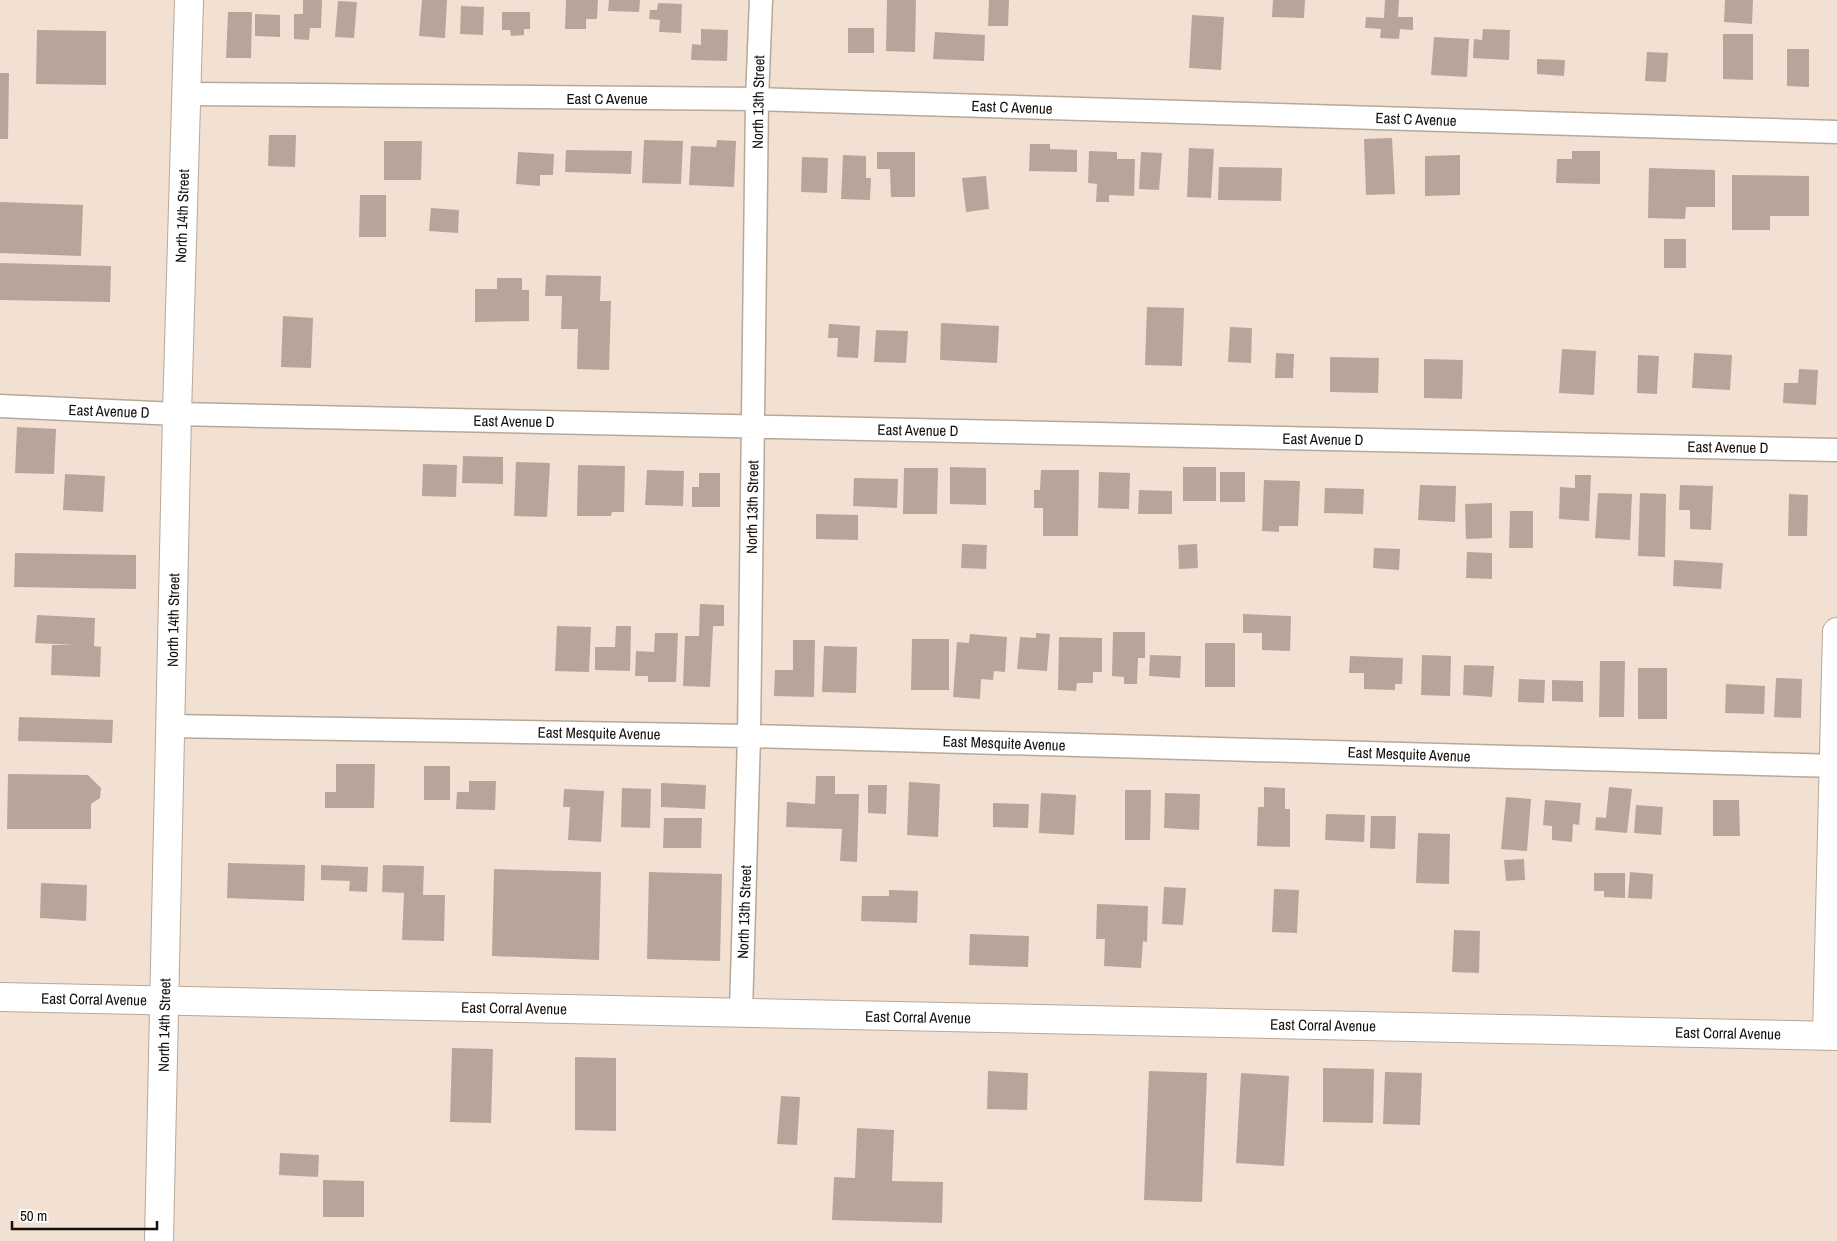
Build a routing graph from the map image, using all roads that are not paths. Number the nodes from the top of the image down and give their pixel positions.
1 (188, 0) edge
2 (761, 0) edge
3 (186, 94) junction
4 (757, 99) junction
5 (1837, 132) edge
6 (0, 406) edge
7 (177, 414) junction
8 (753, 426) junction
9 (1837, 450) edge
10 (1837, 632) edge
11 (171, 726) junction
12 (749, 736) junction
13 (1836, 766) edge
14 (0, 997) edge
15 (165, 1001) junction
16 (741, 1013) junction
17 (1832, 1035) edge
18 (159, 1241) edge

1 - 3 main road, North 14th Street
2 - 4 street, North 13th Street
3 - 4 street, East C Avenue
3 - 7 main road, North 14th Street
4 - 5 street, East C Avenue
4 - 8 street, North 13th Street
6 - 7 street, East Avenue D
7 - 8 street, East Avenue D
7 - 11 main road, North 14th Street
8 - 9 street, East Avenue D
8 - 12 street, North 13th Street
10 - 13 main road
11 - 12 street, East Mesquite Avenue
11 - 15 main road, North 14th Street
12 - 13 street, East Mesquite Avenue
12 - 16 street, North 13th Street
13 - 17 main road
14 - 15 main road, East Corral Avenue
15 - 16 main road, East Corral Avenue
15 - 18 main road, North 14th Street
16 - 17 main road, East Corral Avenue

